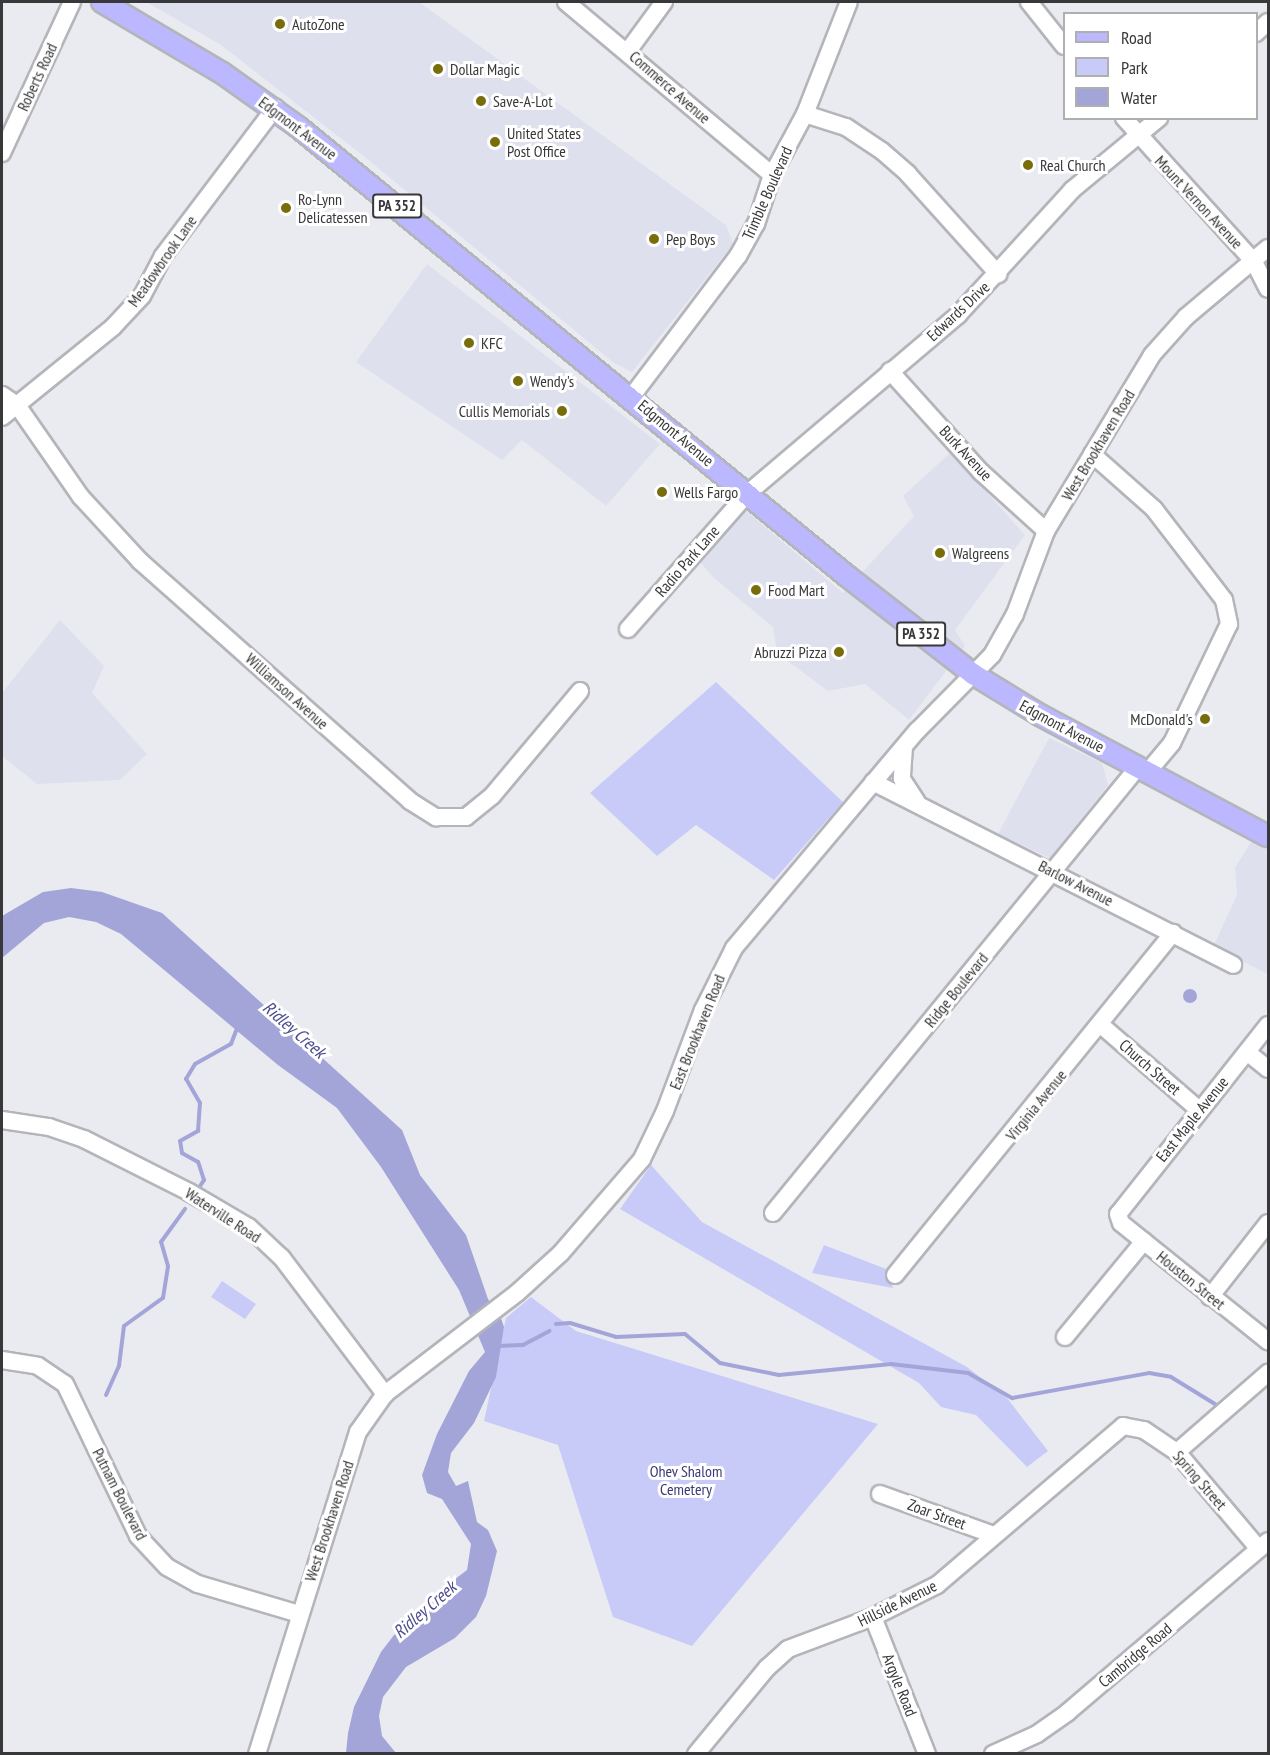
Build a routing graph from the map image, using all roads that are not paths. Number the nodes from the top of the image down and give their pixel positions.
1 (72, 2) edge
2 (566, 2) edge
3 (664, 2) edge
4 (849, 2) edge
5 (1029, 2) edge
6 (110, 4) edge
7 (1063, 44) edge
8 (628, 51) junction
9 (275, 108) junction
10 (805, 114) junction
11 (1126, 120) edge
12 (1157, 120) edge
13 (1139, 137) junction
14 (2, 153) edge
15 (772, 175) junction
16 (1269, 248) edge
17 (1254, 262) junction
18 (998, 274) junction
19 (1269, 289) edge
20 (890, 371) junction
21 (2, 395) edge
22 (632, 396) junction
23 (17, 405) junction
24 (2, 417) edge
25 (1092, 454) junction
26 (747, 494) junction
27 (1046, 531) junction
28 (628, 629) dead end
29 (973, 674) junction
30 (580, 691) dead end
31 (904, 747) junction
32 (1143, 770) junction
33 (873, 782) junction
34 (917, 803) junction
35 (1269, 836) edge
36 (1053, 871) junction
37 (1173, 933) junction
38 (1233, 965) dead end
39 (1101, 1025) junction
40 (1269, 1025) edge
41 (1247, 1052) junction
42 (1269, 1069) edge
43 (1199, 1110) junction
44 (2, 1120) edge
45 (773, 1213) dead end
46 (1118, 1214) joint
47 (1269, 1222) edge
48 (1144, 1241) junction
49 (895, 1275) dead end
50 (1210, 1297) junction
51 (467, 1330) joint
52 (1065, 1337) dead end
53 (1269, 1341) edge
54 (2, 1360) edge
55 (1269, 1373) edge
56 (385, 1394) junction
57 (1129, 1426) joint
58 (1177, 1452) junction
59 (880, 1494) dead end
60 (994, 1535) junction
61 (1264, 1545) edge
62 (298, 1614) junction
63 (873, 1617) junction
64 (257, 1754) edge
65 (696, 1754) edge
66 (927, 1754) edge
67 (993, 1754) edge

1 - 14 street, Roberts Road
2 - 8 street, Commerce Avenue
3 - 8 street
4 - 10 street, Trimble Boulevard
5 - 7 street
6 - 9 main road, Edgmont Avenue / PA 352
8 - 15 street, Commerce Avenue
9 - 22 main road, Edgmont Avenue / PA 352
9 - 23 street, Meadowbrook Lane
10 - 15 street, Trimble Boulevard
10 - 18 street
11 - 13 street, Mount Vernon Avenue
12 - 13 street, Edwards Drive
13 - 17 street, Mount Vernon Avenue
13 - 18 street, Edwards Drive
15 - 22 street, Trimble Boulevard
16 - 17 street, West Brookhaven Road
17 - 19 street, Mount Vernon Avenue
17 - 25 street, West Brookhaven Road
18 - 20 street, Edwards Drive
20 - 26 street, Edwards Drive
20 - 27 street, Burk Avenue
21 - 23 street
22 - 26 main road, Edgmont Avenue / PA 352
23 - 24 street, Meadowbrook Lane
23 - 30 street, Williamson Avenue
25 - 27 street, West Brookhaven Road
25 - 32 street, Ridge Boulevard
26 - 28 street, Radio Park Lane
26 - 29 main road, Edgmont Avenue / PA 352
27 - 29 street, West Brookhaven Road
29 - 31 street, East Brookhaven Road
29 - 32 main road, Edgmont Avenue / PA 352
31 - 33 street, East Brookhaven Road
31 - 34 street
32 - 35 main road, Edgmont Avenue / PA 352
32 - 36 street, Ridge Boulevard
33 - 34 street, Barlow Avenue
33 - 51 street, East Brookhaven Road
34 - 36 street, Barlow Avenue
36 - 37 street, Barlow Avenue
36 - 45 street, Ridge Boulevard
37 - 38 street, Barlow Avenue
37 - 39 street, Virginia Avenue
39 - 43 street, Church Street
39 - 49 street, Virginia Avenue
40 - 41 street, East Maple Avenue
41 - 42 street
41 - 43 street, East Maple Avenue
43 - 46 street, East Maple Avenue
44 - 56 street, Waterville Road
46 - 48 street, Houston Street
47 - 50 street
48 - 50 street, Houston Street
48 - 52 street
50 - 53 street, Houston Street
51 - 56 street, West Brookhaven Road
54 - 62 street, Putnam Boulevard
55 - 58 street
56 - 62 street, West Brookhaven Road
57 - 58 street, Spring Street
57 - 60 street, Hillside Avenue
58 - 61 street, Spring Street
59 - 60 street, Zoar Street
60 - 63 street, Hillside Avenue
61 - 67 street, Cambridge Road
62 - 64 street, West Brookhaven Road
63 - 65 street, Hillside Avenue
63 - 66 street, Argyle Road

